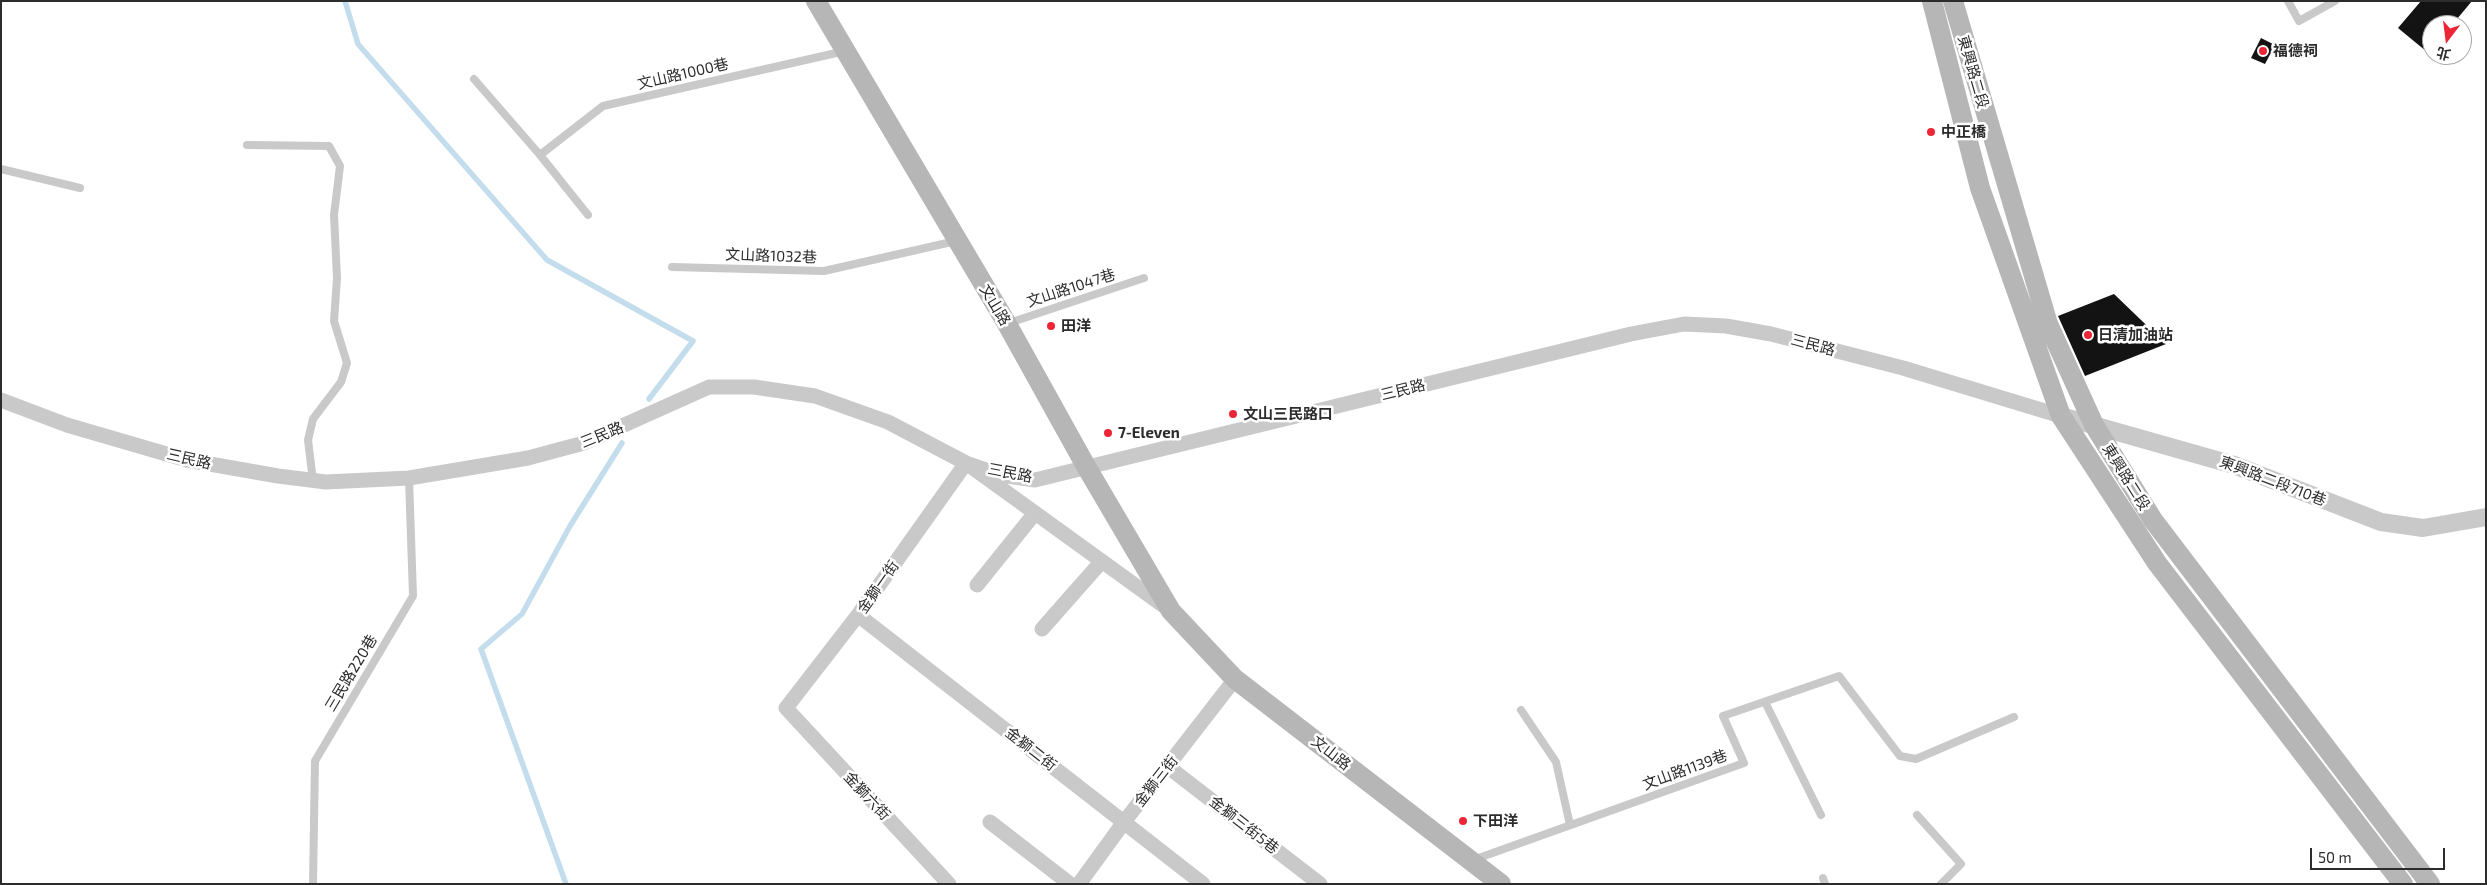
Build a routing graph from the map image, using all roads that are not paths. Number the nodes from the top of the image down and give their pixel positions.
1 (816, 1) edge
2 (1932, 1) edge
3 (1953, 1) edge
4 (2288, 1) edge
5 (2335, 1) edge
6 (847, 50) junction
7 (474, 79) dead end
8 (247, 145) dead end
9 (540, 155) junction
10 (1, 169) edge
11 (80, 188) dead end
12 (588, 215) dead end
13 (956, 241) junction
14 (672, 267) dead end
15 (1144, 278) dead end
16 (1007, 324) junction
17 (1, 400) edge
18 (2061, 416) junction
19 (2094, 425) junction
20 (966, 463) junction
21 (1087, 468) junction
22 (409, 478) junction
23 (313, 480) junction
24 (1035, 513) junction
25 (2486, 517) edge
26 (1102, 561) junction
27 (977, 585) dead end
28 (1171, 611) junction
29 (858, 615) junction
30 (1042, 628) dead end
31 (1235, 679) junction
32 (1765, 702) junction
33 (786, 708) joint
34 (1521, 710) dead end
35 (2014, 717) dead end
36 (1167, 766) junction
37 (1917, 815) dead end
38 (1821, 816) dead end
39 (990, 822) dead end
40 (1124, 822) junction
41 (1570, 825) junction
42 (1471, 860) junction
43 (313, 884) edge
44 (948, 884) edge
45 (1070, 884) edge
46 (1079, 884) edge
47 (1203, 884) edge
48 (1320, 884) edge
49 (1501, 884) edge
50 (1941, 884) edge
51 (2403, 884) edge
52 (2430, 884) edge

1 - 6 main road, 文山路
2 - 18 main road, 東興路二段
3 - 19 main road, 東興路二段
4 - 5 lane
6 - 9 lane, 文山路1000巷
6 - 13 main road, 文山路
7 - 9 lane
8 - 23 lane
9 - 12 lane
10 - 11 lane
13 - 14 lane, 文山路1032巷
13 - 16 main road, 文山路
15 - 16 lane, 文山路1047巷
16 - 21 main road, 文山路
17 - 23 street, 三民路
18 - 19 street, 東興路二段710巷
18 - 21 street, 三民路
18 - 51 main road, 東興路二段
19 - 25 street, 東興路二段710巷
19 - 52 main road, 東興路二段
20 - 21 street, 三民路
20 - 22 street, 三民路
20 - 24 street, 文山路
20 - 29 street, 金獅一街
21 - 28 main road, 文山路
22 - 23 street, 三民路
22 - 43 lane, 三民路220巷
24 - 26 street, 文山路
24 - 27 street
26 - 28 street, 文山路
26 - 30 street
28 - 31 main road, 文山路
29 - 33 street, 金獅一街
29 - 40 street, 金獅二街
31 - 36 street, 金獅三街
31 - 42 main road, 文山路
32 - 35 lane, 文山路1139巷
32 - 38 lane
32 - 41 lane, 文山路1139巷
33 - 44 street, 金獅六街
34 - 41 lane
36 - 40 street, 金獅三街
36 - 48 street, 金獅三街5巷
37 - 50 lane
39 - 45 street
40 - 46 street, 金獅三街
40 - 47 street, 金獅二街
41 - 42 lane, 文山路1139巷
42 - 49 main road, 文山路

